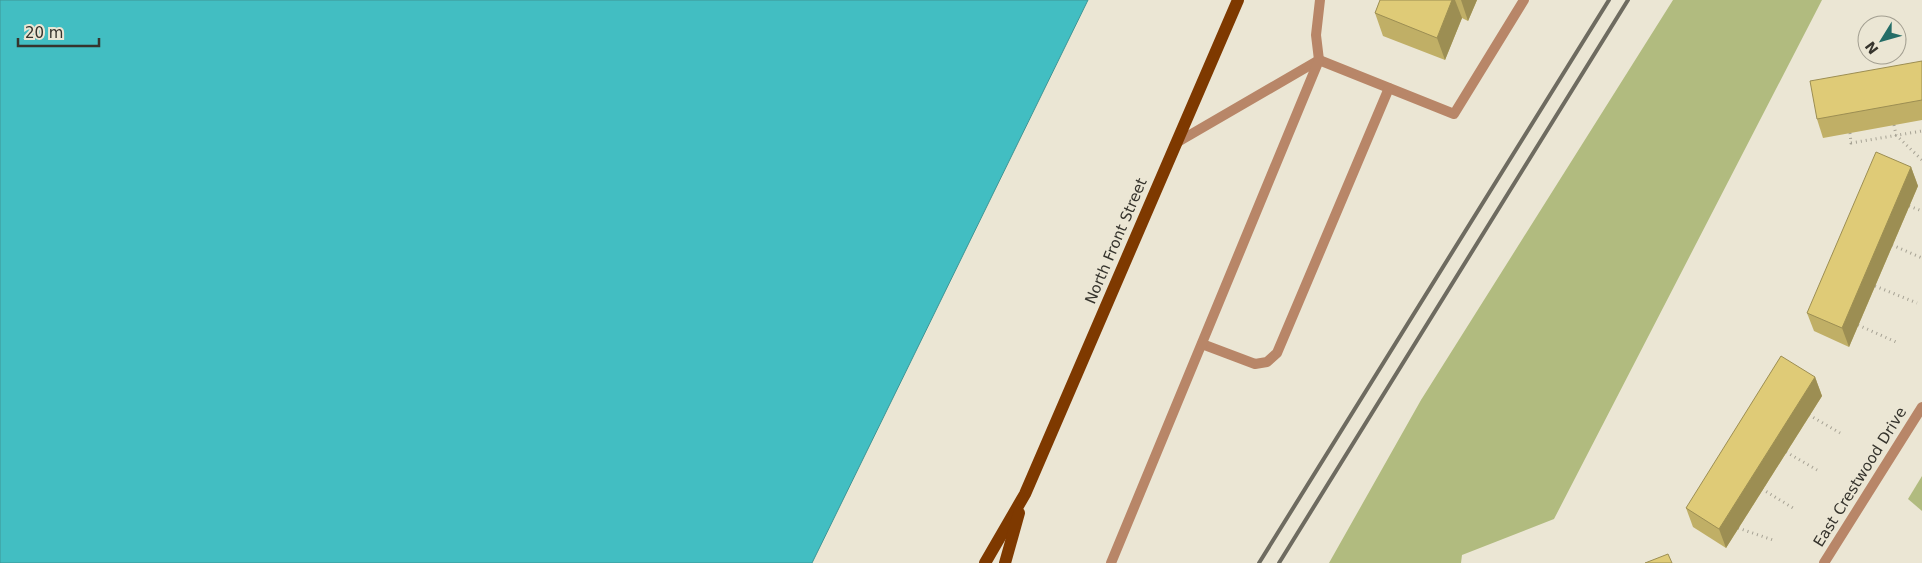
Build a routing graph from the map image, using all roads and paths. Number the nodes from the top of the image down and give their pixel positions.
1 (1238, 0) edge
2 (1320, 0) edge
3 (1524, 0) edge
4 (1319, 60) junction
5 (1389, 88) junction
6 (1894, 125) dead end
7 (1922, 131) edge
8 (1850, 133) dead end
9 (1896, 135) junction
10 (1176, 143) junction
11 (1922, 160) edge
12 (1909, 206) dead end
13 (1922, 211) edge
14 (1892, 245) dead end
15 (1922, 258) edge
16 (1875, 286) dead end
17 (1918, 303) dead end
18 (1858, 326) dead end
19 (1896, 342) dead end
20 (1202, 344) junction
21 (1922, 407) edge
22 (1809, 415) dead end
23 (1840, 433) dead end
24 (1786, 452) dead end
25 (1817, 470) dead end
26 (1762, 490) dead end
27 (1025, 494) junction
28 (1793, 508) dead end
29 (1738, 528) dead end
30 (1773, 540) dead end
31 (985, 563) edge
32 (1005, 563) edge
33 (1112, 563) edge
34 (1824, 563) edge

1 - 10 main road, North Front Street
2 - 4 street
3 - 5 street
4 - 5 street
4 - 10 street
4 - 20 street
5 - 20 street
6 - 9 path
7 - 9 path
8 - 9 path
9 - 11 path
10 - 27 main road, North Front Street
12 - 13 path
14 - 15 path
16 - 17 path
18 - 19 path
20 - 33 street
21 - 34 street, East Crestwood Drive
22 - 23 path
24 - 25 path
26 - 28 path
27 - 31 main road, North Front Street
27 - 32 main road, North Front Street
29 - 30 path

